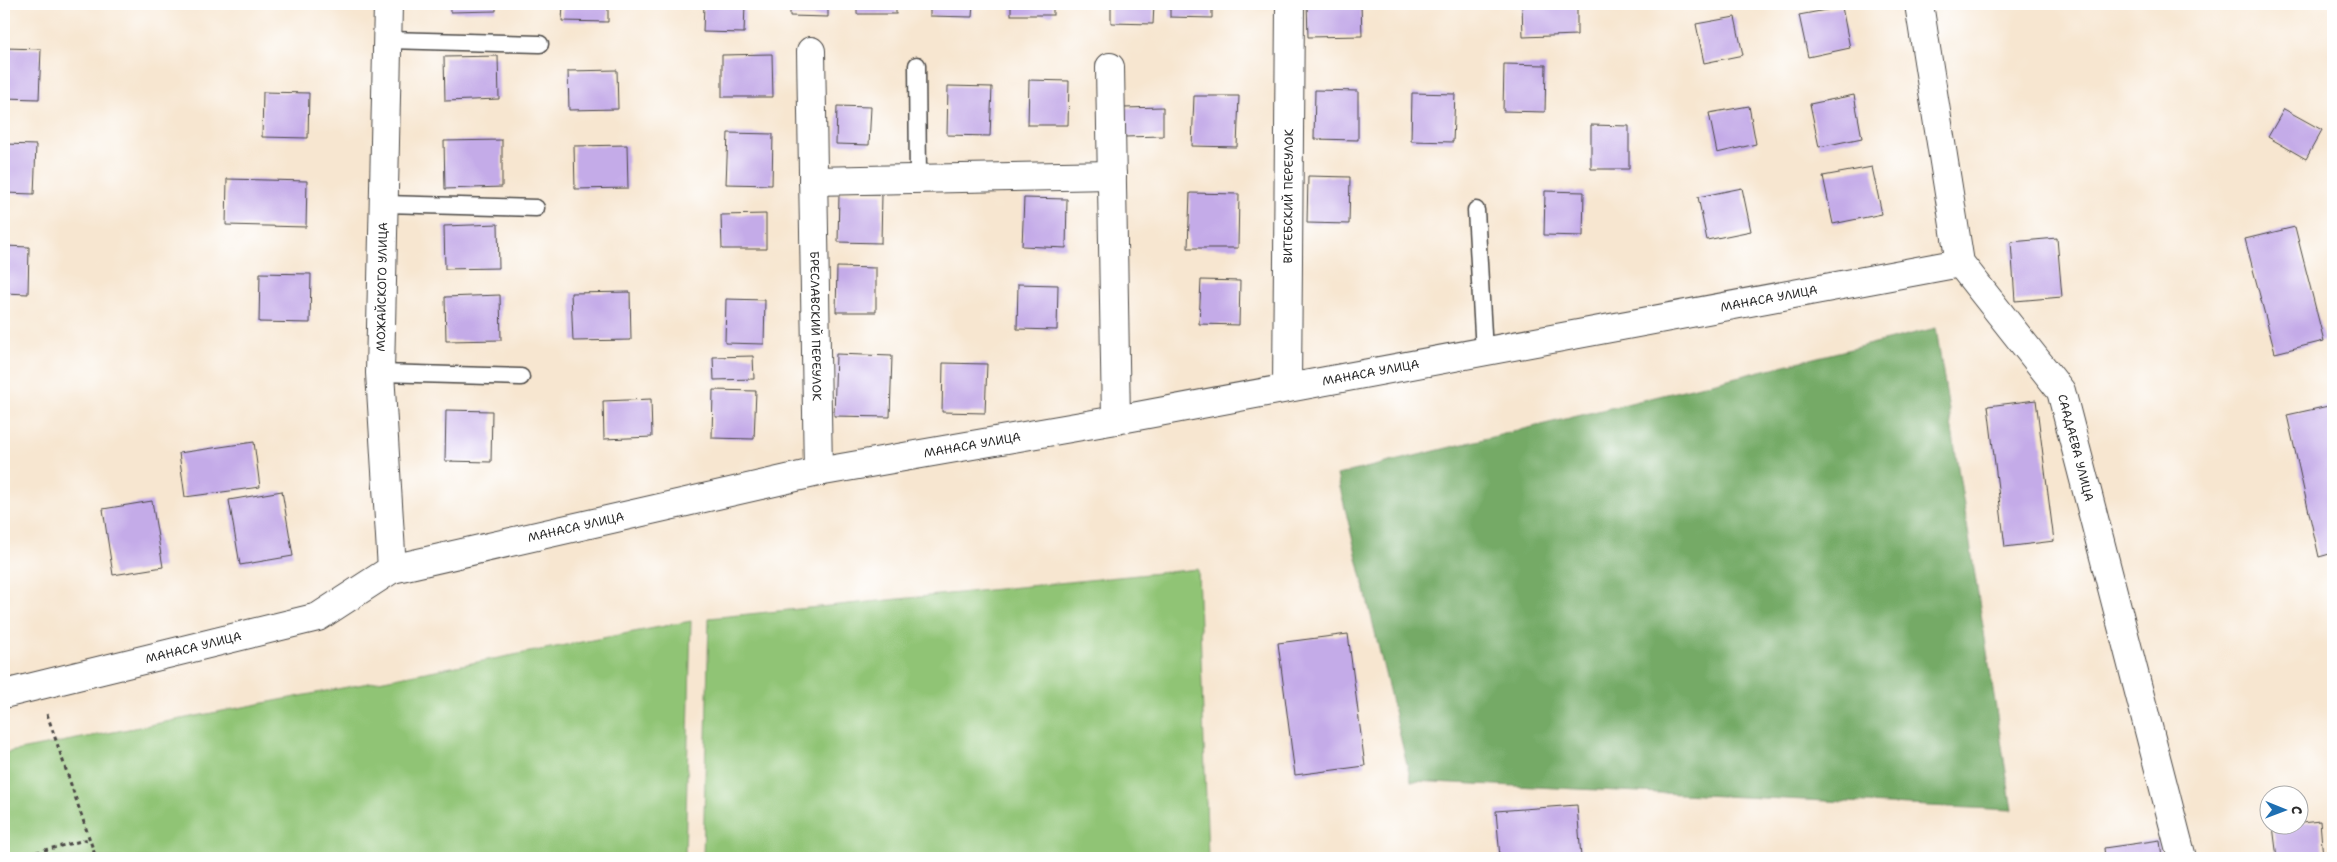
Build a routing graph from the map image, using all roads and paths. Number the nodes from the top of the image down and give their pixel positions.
1 (388, 4) edge
2 (1290, 4) edge
3 (1919, 4) edge
4 (387, 40) junction
5 (540, 44) dead end
6 (811, 51) dead end
7 (917, 65) dead end
8 (1110, 67) dead end
9 (1112, 176) junction
10 (918, 179) junction
11 (814, 181) junction
12 (384, 204) junction
13 (536, 208) dead end
14 (1476, 210) dead end
15 (1960, 263) junction
16 (1484, 352) junction
17 (380, 373) junction
18 (521, 377) dead end
19 (1287, 388) junction
20 (1116, 420) junction
21 (818, 472) junction
22 (392, 569) junction
23 (38, 687) junction
24 (4, 694) edge
25 (90, 839) junction
26 (13, 858) edge
27 (96, 858) edge
28 (2182, 858) edge

1 - 4 street, МОЖАЙСКОГО УЛИЦА
2 - 19 street, ВИТЕБСКИЙ ПЕРЕУЛОК
3 - 15 street, СААДАЕВА УЛИЦА
4 - 5 lane
4 - 12 street, МОЖАЙСКОГО УЛИЦА
6 - 11 street, БРЕСЛАВСКИЙ ПЕРЕУЛОК
7 - 10 lane
8 - 9 street
9 - 10 street
9 - 20 street
10 - 11 street
11 - 21 street, БРЕСЛАВСКИЙ ПЕРЕУЛОК
12 - 13 lane
12 - 17 street, МОЖАЙСКОГО УЛИЦА
14 - 16 lane
15 - 16 street, МАНАСА УЛИЦА
15 - 28 street, СААДАЕВА УЛИЦА
16 - 19 street, МАНАСА УЛИЦА
17 - 18 lane
17 - 22 street, МОЖАЙСКОГО УЛИЦА
19 - 20 street, МАНАСА УЛИЦА
20 - 21 street, МАНАСА УЛИЦА
21 - 22 street, МАНАСА УЛИЦА
22 - 23 street, МАНАСА УЛИЦА
23 - 24 street, МАНАСА УЛИЦА
23 - 25 path
25 - 26 path
25 - 27 path

